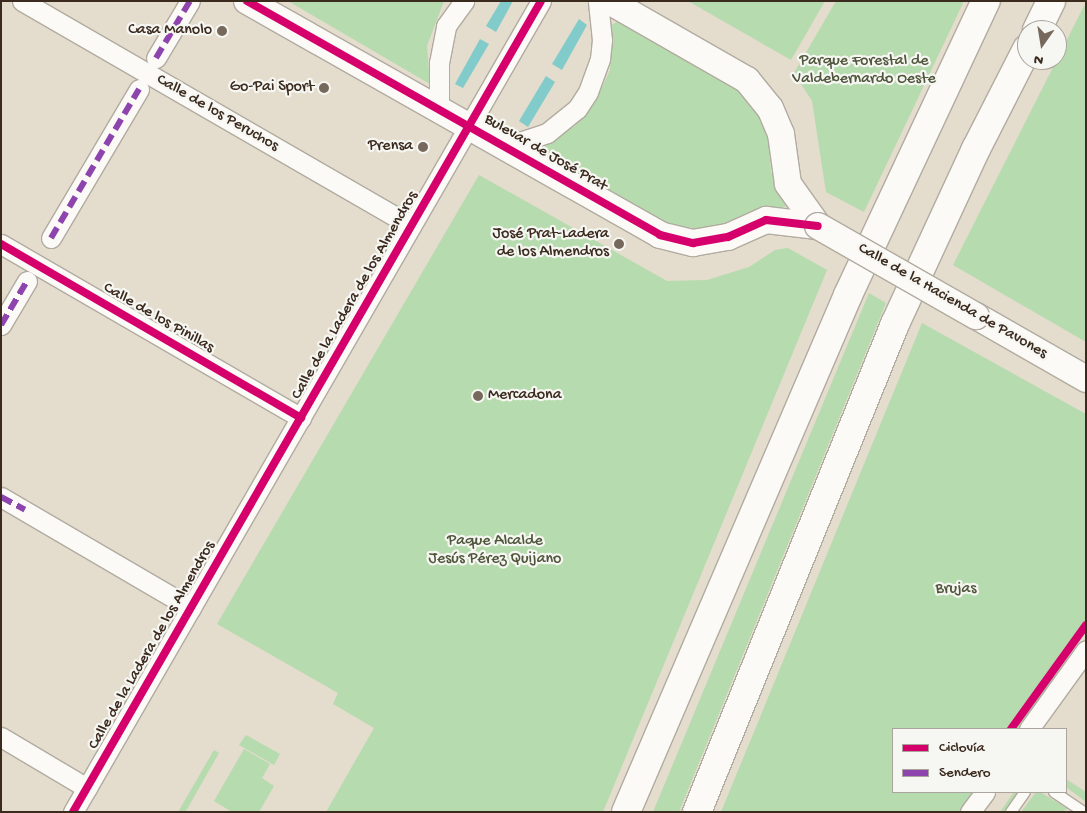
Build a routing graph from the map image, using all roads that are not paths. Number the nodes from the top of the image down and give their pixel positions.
1 (22, 1) edge
2 (190, 1) edge
3 (247, 1) edge
4 (464, 1) edge
5 (542, 1) edge
6 (598, 1) edge
7 (610, 1) edge
8 (986, 1) edge
9 (1051, 1) edge
10 (1041, 20) edge
11 (156, 58) dead end
12 (1017, 69) edge
13 (138, 88) dead end
14 (439, 110) junction
15 (469, 127) junction
16 (504, 147) junction
17 (411, 226) junction
18 (818, 226) junction
19 (51, 238) dead end
20 (1, 244) edge
21 (27, 281) dead end
22 (1, 325) edge
23 (1086, 379) edge
24 (301, 418) junction
25 (1, 497) edge
26 (191, 608) junction
27 (1086, 650) edge
28 (1030, 728) edge
29 (1, 737) edge
30 (87, 788) junction
31 (984, 793) edge
32 (1024, 793) edge
33 (1056, 793) edge
34 (73, 812) edge
35 (626, 812) edge
36 (697, 812) edge
37 (970, 812) edge
38 (1011, 812) edge
39 (1084, 812) edge

1 - 17 street, Calle de los Peruchos
2 - 11 street
3 - 14 street, Bulevar de José Prat
4 - 14 street
5 - 15 street, Calle de la Ladera de los Almendros
6 - 16 street
7 - 18 street
8 - 35 highway
9 - 10 highway
12 - 36 highway
13 - 19 street
14 - 15 street, Bulevar de José Prat
15 - 16 street, Bulevar de José Prat
15 - 17 street, Calle de la Ladera de los Almendros
16 - 18 street, Bulevar de José Prat
17 - 24 street, Calle de la Ladera de los Almendros
18 - 23 street, Calle de la Hacienda de Pavones, bridge
20 - 24 street, Calle de los Pinillas
21 - 22 street
24 - 26 street, Calle de la Ladera de los Almendros
25 - 26 street, Calle de la Ladera de los Almendros
26 - 30 street, Calle de la Ladera de los Almendros
27 - 28 street
29 - 30 street
30 - 34 street, Calle de la Ladera de los Almendros
31 - 37 street
32 - 38 lane
33 - 39 lane

